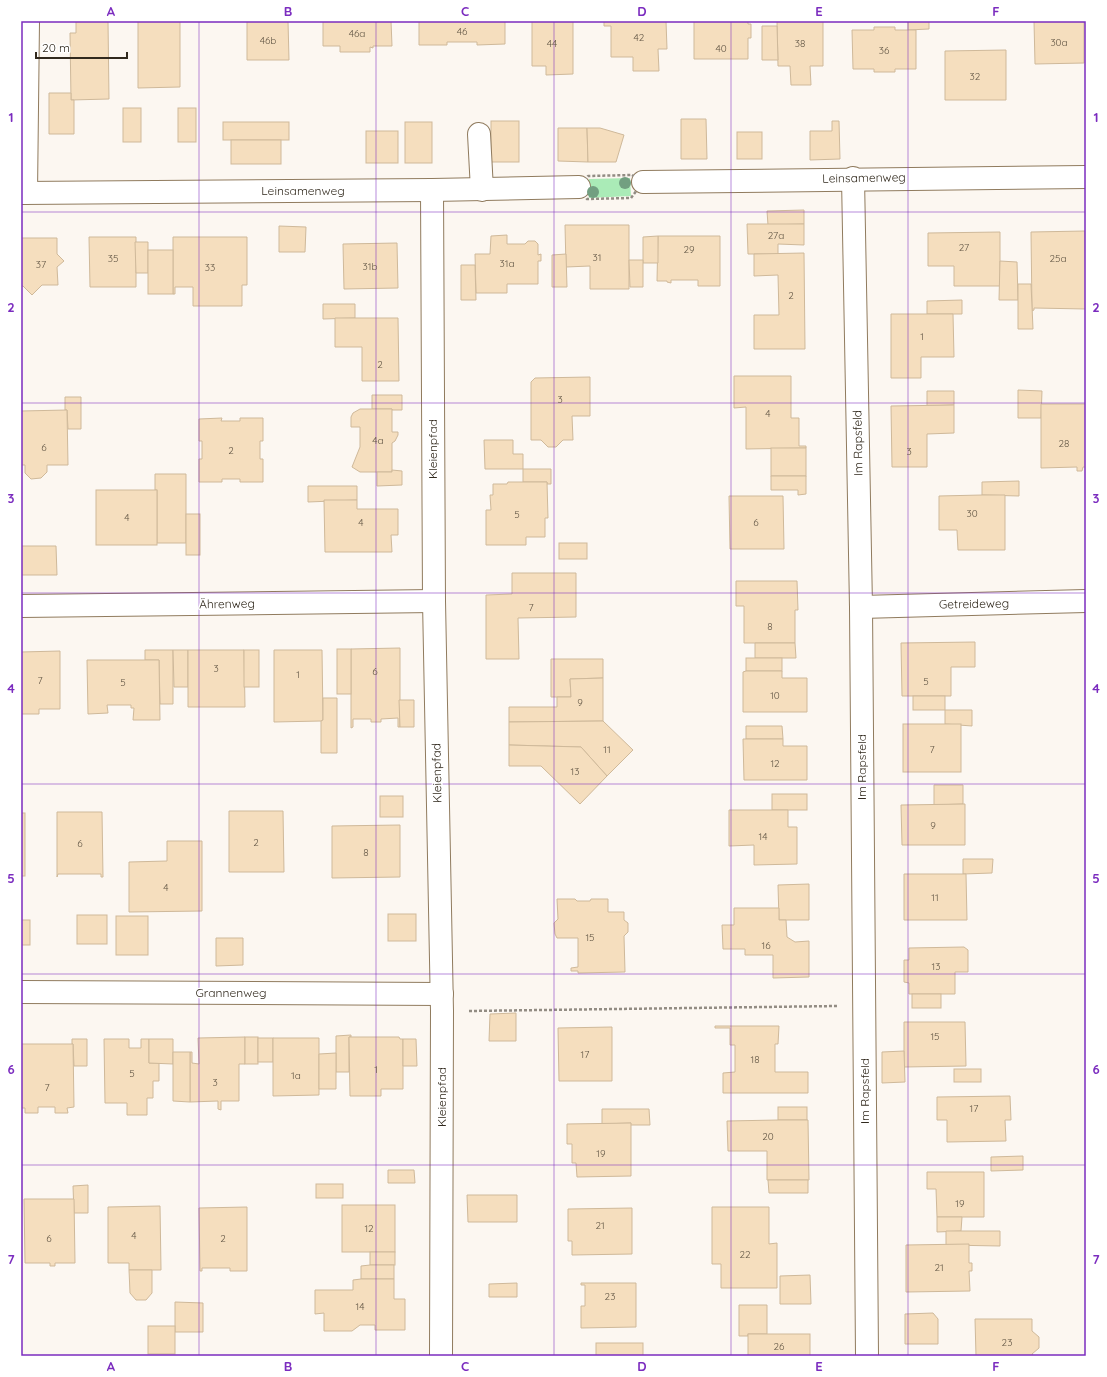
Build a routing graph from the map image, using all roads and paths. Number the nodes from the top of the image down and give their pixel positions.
1 (28, 21) edge
2 (479, 134) dead end
3 (1086, 177) edge
4 (853, 178) junction
5 (643, 182) junction
6 (579, 188) junction
7 (432, 190) junction
8 (482, 190) junction
9 (23, 193) edge
10 (434, 601) junction
11 (1086, 601) edge
12 (21, 606) edge
13 (861, 606) junction
14 (21, 992) edge
15 (442, 1003) junction
16 (864, 1006) junction
17 (440, 1356) edge
18 (867, 1356) edge

1 - 9 street, Leinsamenweg
2 - 8 street
3 - 4 street, Leinsamenweg
4 - 5 street, Leinsamenweg
4 - 13 street, Im Rapsfeld
5 - 6 path
5 - 6 path
6 - 8 street, Leinsamenweg
7 - 8 street, Leinsamenweg
7 - 9 street, Leinsamenweg
7 - 10 street, Kleienpfad
10 - 12 street, Ährenweg
10 - 15 street, Kleienpfad
11 - 13 street, Getreideweg
13 - 16 street, Im Rapsfeld
14 - 15 street, Grannenweg
15 - 16 path
15 - 17 street, Kleienpfad
16 - 18 street, Im Rapsfeld

